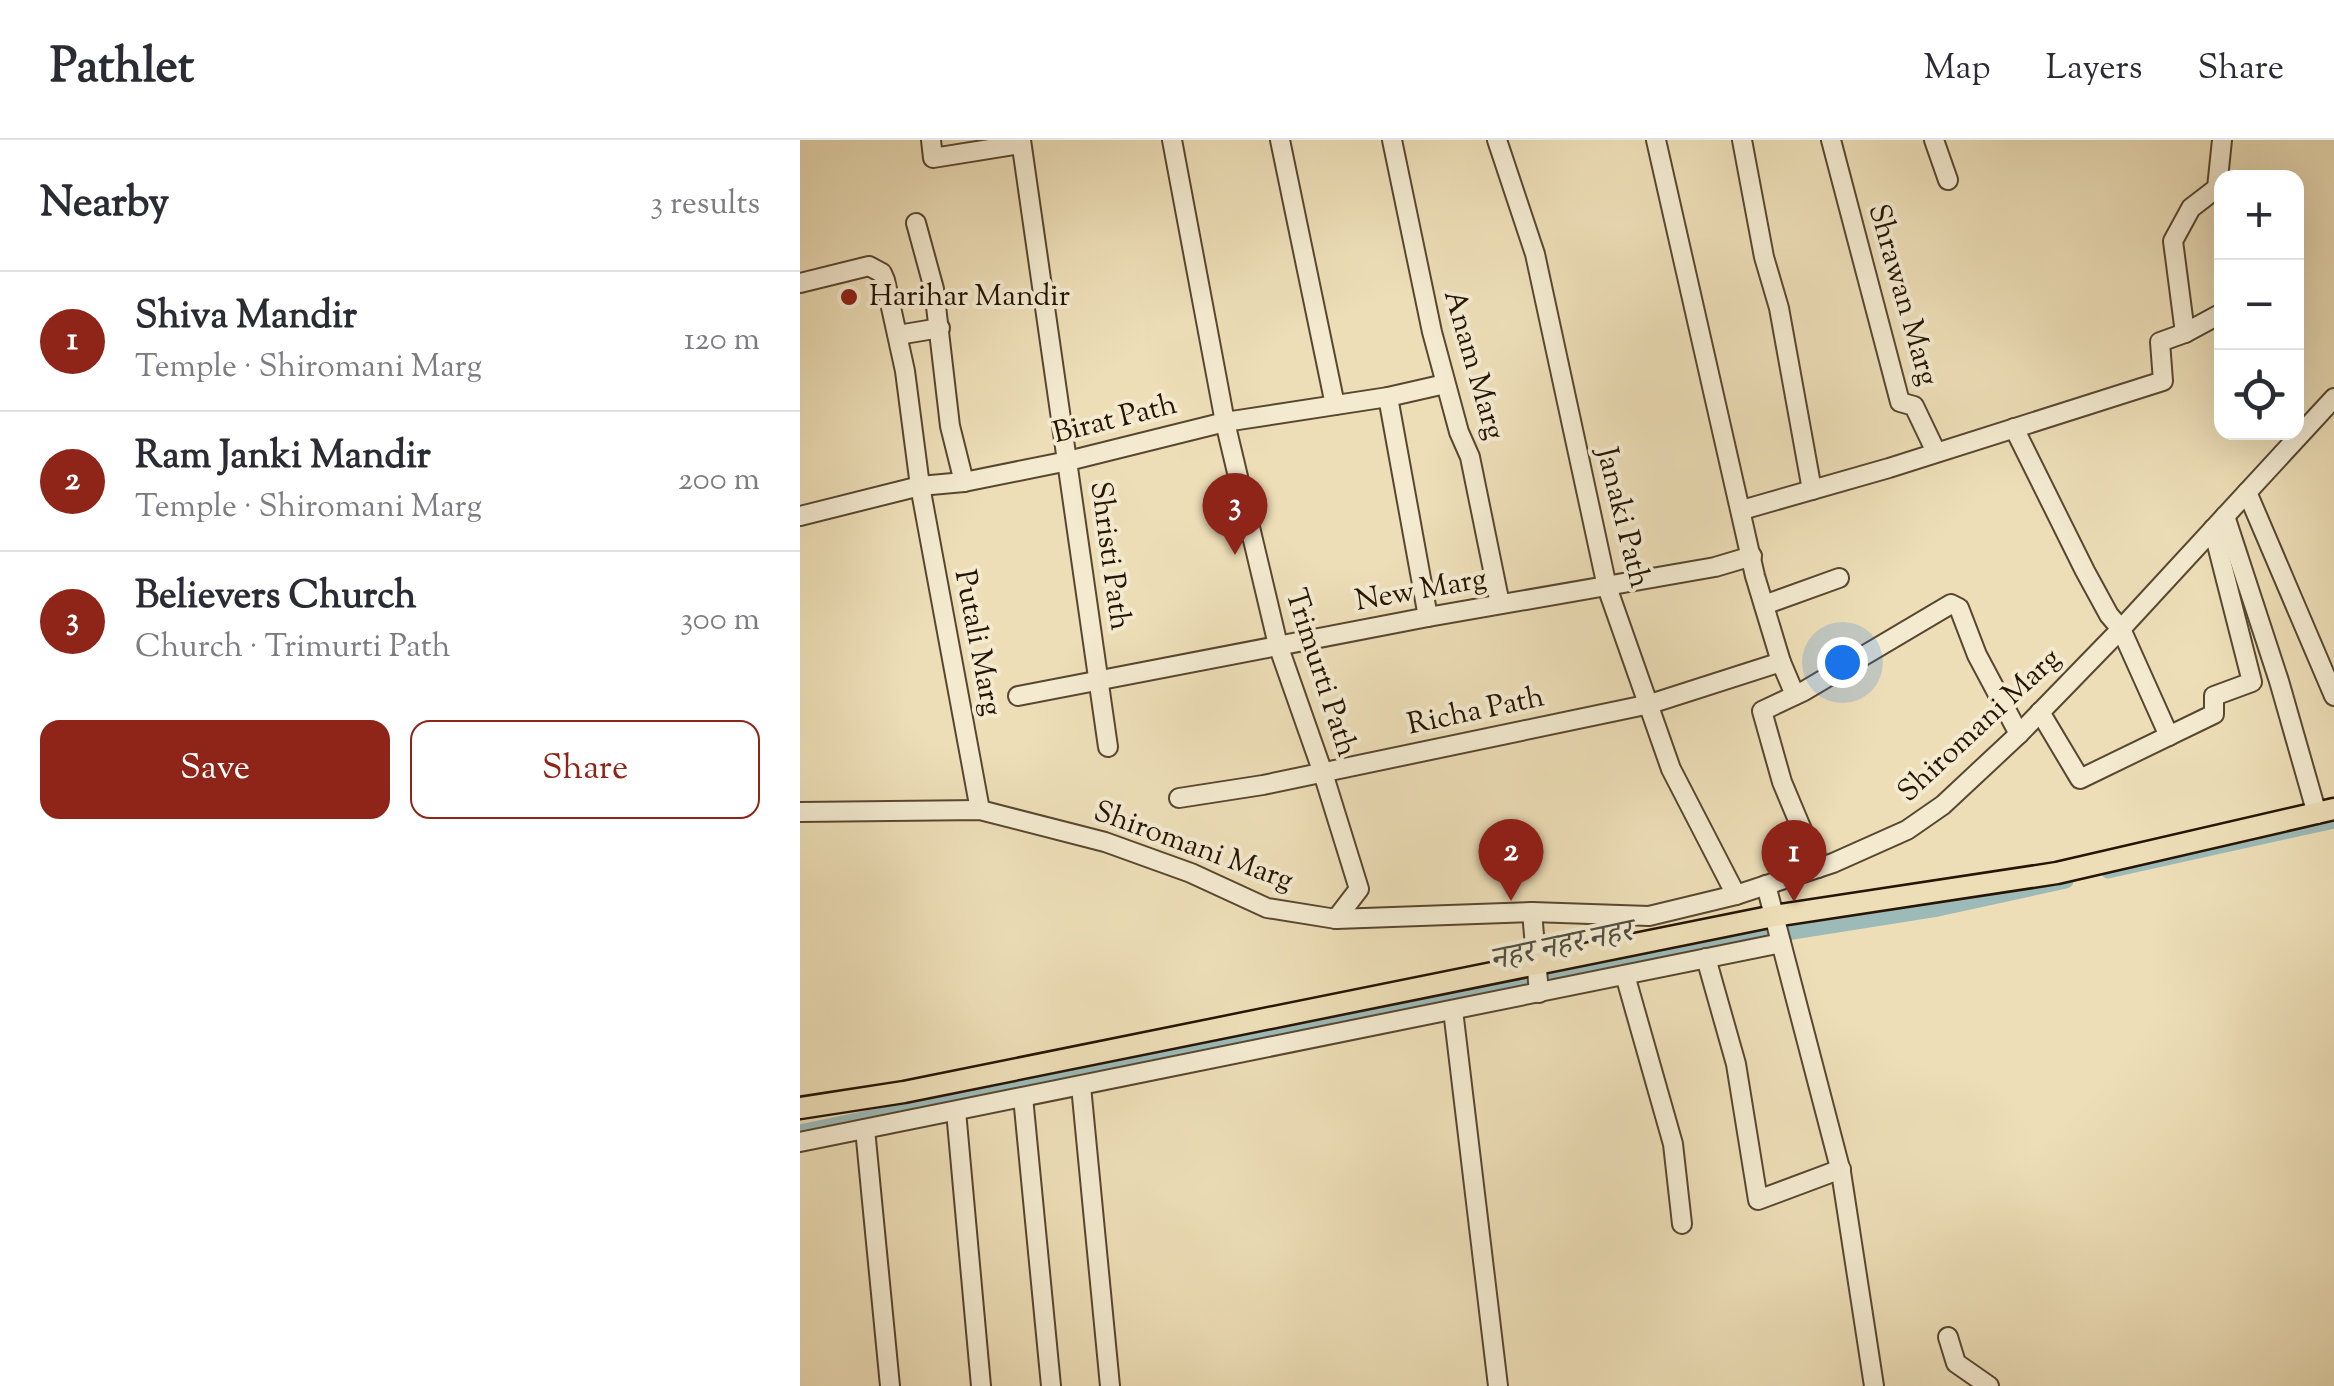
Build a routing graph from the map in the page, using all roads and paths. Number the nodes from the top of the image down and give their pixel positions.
1 (931, 140) edge
2 (1172, 140) edge
3 (1280, 140) edge
4 (1392, 140) edge
5 (1497, 140) edge
6 (1656, 140) edge
7 (1742, 140) edge
8 (1831, 140) edge
9 (1934, 140) edge
10 (2222, 140) edge
11 (1021, 142) edge
12 (1948, 180) dead end
13 (916, 222) dead end
14 (800, 283) edge
15 (2214, 318) edge
16 (940, 328) junction
17 (2186, 334) junction
18 (898, 335) junction
19 (1445, 384) junction
20 (1388, 396) junction
21 (1335, 405) junction
22 (2332, 405) edge
23 (1225, 422) junction
24 (2014, 428) junction
25 (1936, 452) junction
26 (1068, 460) junction
27 (964, 482) junction
28 (920, 486) junction
29 (1812, 490) junction
30 (2247, 492) junction
31 (1742, 510) junction
32 (800, 516) edge
33 (2219, 522) junction
34 (1752, 556) junction
35 (1839, 578) dead end
36 (1607, 587) junction
37 (1500, 604) junction
38 (1764, 605) junction
39 (1428, 617) junction
40 (2121, 628) junction
41 (1278, 645) junction
42 (1781, 662) junction
43 (1100, 682) junction
44 (1795, 695) junction
45 (1018, 696) dead end
46 (2334, 696) edge
47 (1650, 704) junction
48 (2040, 712) junction
49 (2019, 734) junction
50 (2169, 736) junction
51 (1108, 747) dead end
52 (1323, 772) junction
53 (1179, 798) dead end
54 (980, 810) junction
55 (800, 812) edge
56 (2326, 812) edge
57 (1818, 868) junction
58 (1766, 885) junction
59 (1359, 889) junction
60 (1736, 895) junction
61 (1532, 912) junction
62 (1390, 917) junction
63 (1336, 919) junction
64 (1778, 932) junction
65 (1706, 958) junction
66 (1537, 964) junction
67 (1625, 975) junction
68 (1539, 993) junction
69 (1453, 1010) junction
70 (1081, 1086) junction
71 (1023, 1097) junction
72 (800, 1108) edge
73 (956, 1111) junction
74 (865, 1129) junction
75 (800, 1142) edge
76 (1841, 1170) junction
77 (1682, 1224) dead end
78 (1948, 1338) dead end
79 (890, 1386) edge
80 (981, 1386) edge
81 (1051, 1386) edge
82 (1110, 1386) edge
83 (1498, 1386) edge
84 (1874, 1386) edge
85 (1989, 1386) edge

1 - 11 street
2 - 23 street, Trimurti Path
3 - 21 street
4 - 19 street, Anam Marg
5 - 36 street, Janaki Path
6 - 31 street
7 - 29 street
8 - 25 street, Shrawan Marg
9 - 12 street
10 - 17 street
11 - 26 street, Shristi Path
13 - 16 street
14 - 18 street, Putali Marg
15 - 17 street
16 - 18 street
16 - 27 street
17 - 24 street
18 - 28 street, Putali Marg
19 - 20 street, Birat Path
19 - 37 street, Anam Marg
20 - 21 street, Birat Path
20 - 39 street
21 - 23 street, Birat Path
22 - 30 street, Shiromani Marg
23 - 26 street, Birat Path
23 - 41 street, Trimurti Path
24 - 25 street
24 - 40 street
25 - 29 street
26 - 27 street, Birat Path
26 - 43 street, Shristi Path
27 - 28 street, Birat Path
28 - 32 street, Birat Path
28 - 54 street, Putali Marg
29 - 31 street
30 - 33 street, Shiromani Marg
30 - 46 street
31 - 34 street
33 - 40 street, Shiromani Marg
33 - 50 street
33 - 56 street
34 - 36 street, New Marg
34 - 38 street
35 - 38 street
36 - 37 street, New Marg
36 - 47 street, Janaki Path
37 - 39 street, New Marg
38 - 42 street
39 - 41 street, New Marg
40 - 48 street, Shiromani Marg
40 - 50 street
41 - 43 street, New Marg
41 - 52 street, Trimurti Path
42 - 44 street
42 - 47 street, Richa Path
43 - 45 street, New Marg
43 - 51 street
44 - 49 street
44 - 57 street
47 - 52 street, Richa Path
47 - 60 street, Janaki Path
48 - 49 street, Shiromani Marg
48 - 50 street
49 - 57 street, Shiromani Marg
52 - 53 street, Richa Path
52 - 59 street, Trimurti Path
54 - 55 street, Shiromani Marg
54 - 63 street, Shiromani Marg
56 - 64 main road
57 - 58 street, Shiromani Marg
58 - 60 street, Shiromani Marg
58 - 64 street
59 - 62 street
59 - 63 street
60 - 61 street, Shiromani Marg
61 - 62 street, Shiromani Marg
61 - 66 street
62 - 63 street, Shiromani Marg
64 - 65 street
64 - 66 main road
64 - 76 street
65 - 67 street
65 - 76 street
66 - 68 street
66 - 72 main road
67 - 68 street
67 - 77 street
68 - 69 street
69 - 70 street
69 - 83 street
70 - 71 street
70 - 82 street
71 - 73 street
71 - 81 street
73 - 74 street
73 - 80 street
74 - 75 street
74 - 79 street
76 - 84 street
78 - 85 street

